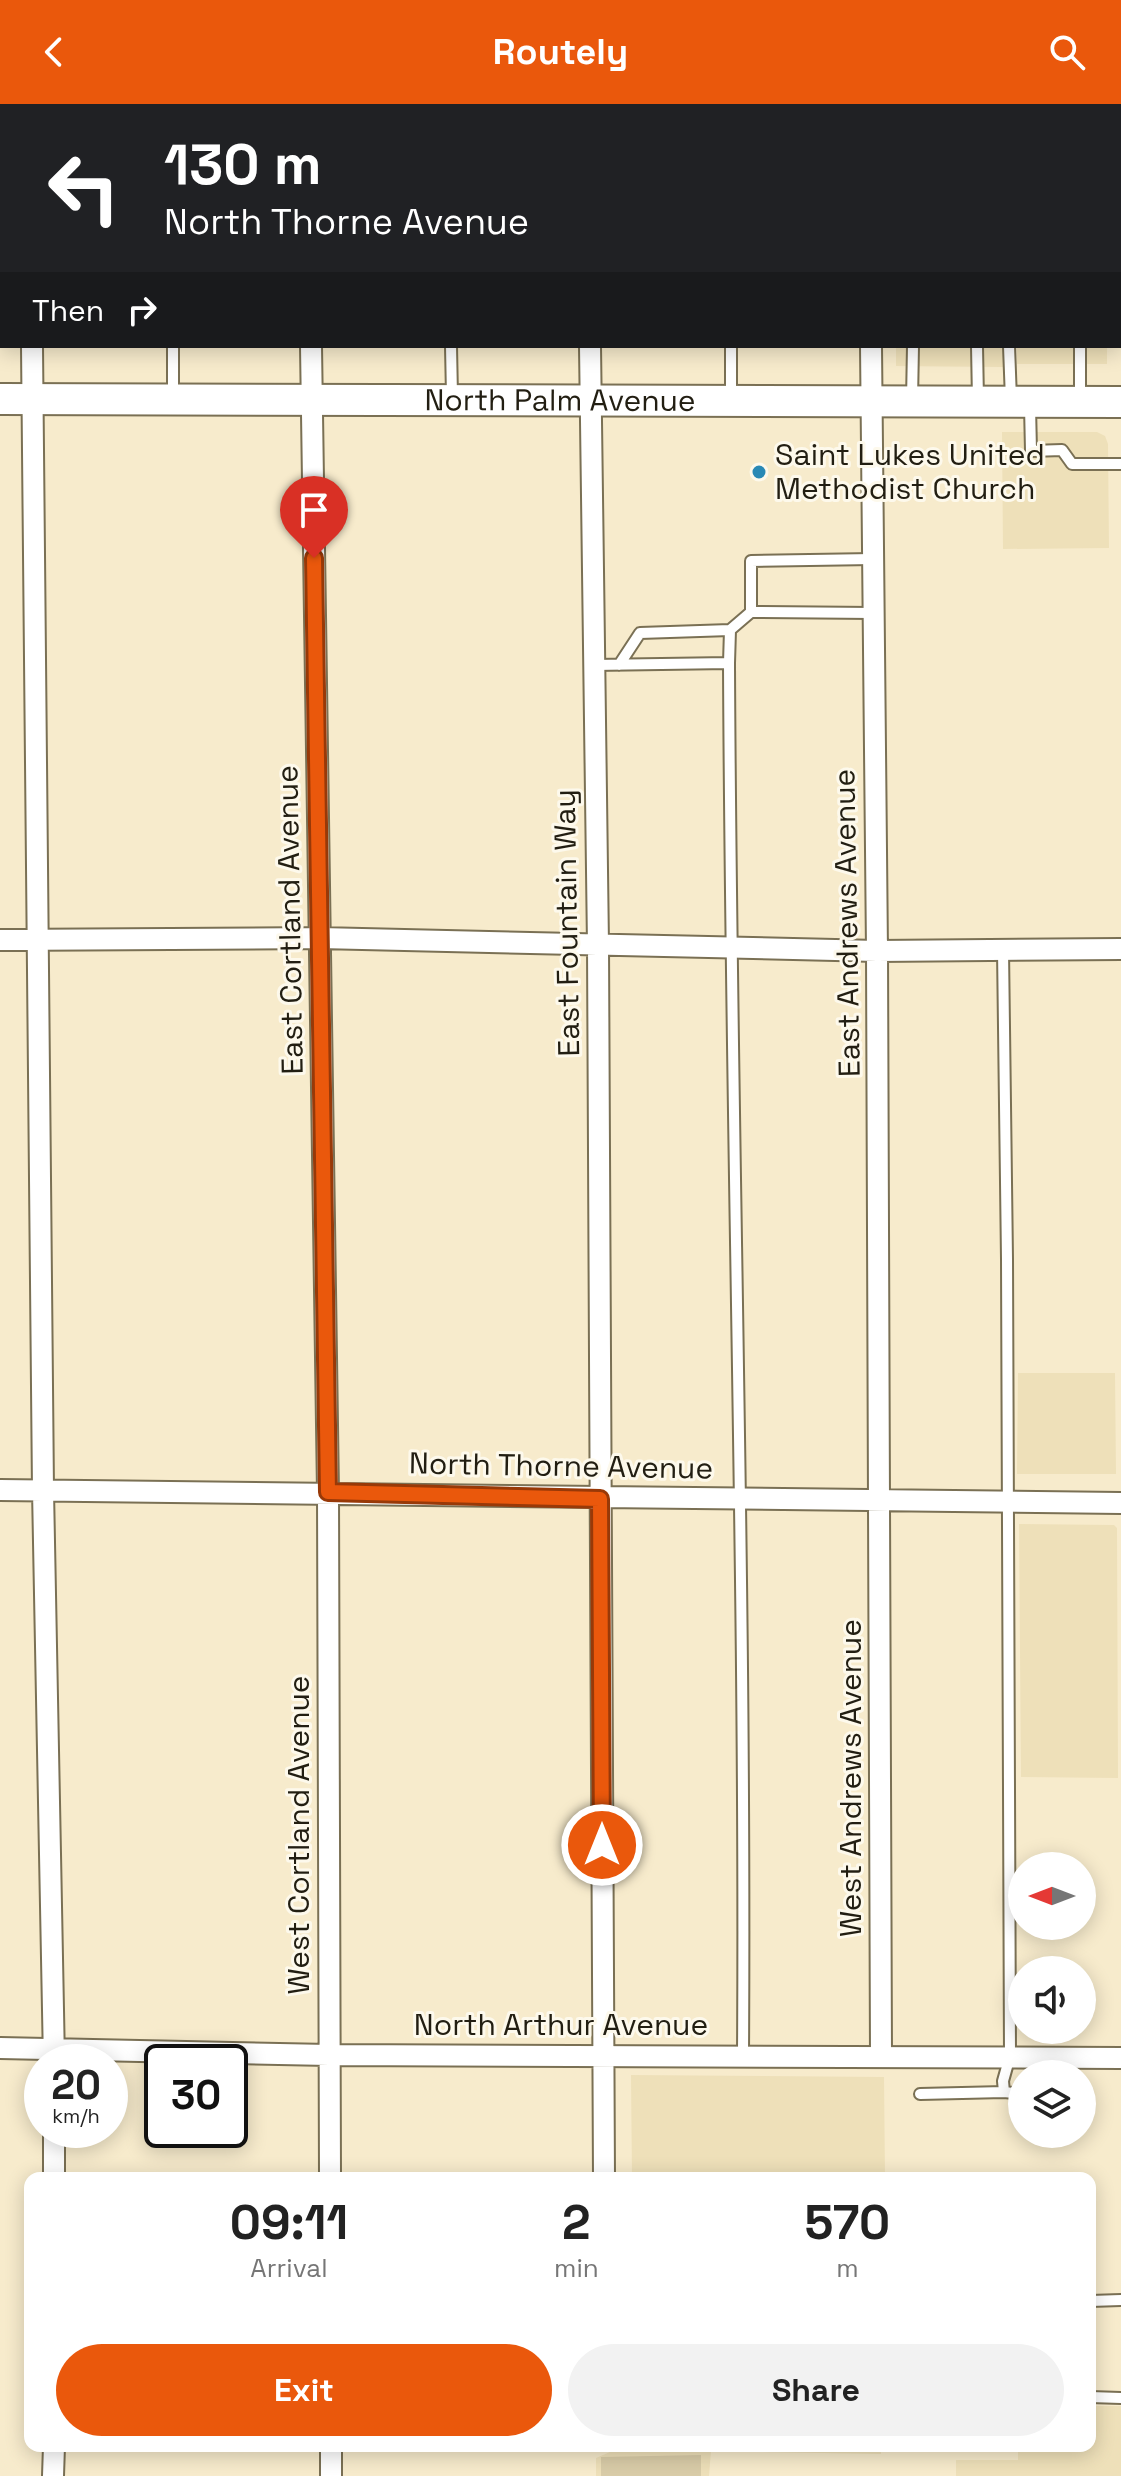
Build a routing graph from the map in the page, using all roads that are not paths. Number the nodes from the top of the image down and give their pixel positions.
1 (32, 348) edge
2 (173, 348) edge
3 (311, 348) edge
4 (451, 348) edge
5 (590, 348) edge
6 (731, 348) edge
7 (871, 348) edge
8 (913, 348) edge
9 (977, 348) edge
10 (1009, 348) edge
11 (1080, 348) edge
12 (173, 398) junction
13 (0, 399) edge
14 (32, 399) junction
15 (311, 399) junction
16 (452, 399) junction
17 (590, 400) junction
18 (731, 401) junction
19 (871, 402) junction
20 (912, 402) junction
21 (978, 402) junction
22 (1020, 402) junction
23 (1080, 402) junction
24 (1121, 402) edge
25 (1121, 464) edge
26 (873, 559) junction
27 (751, 612) junction
28 (873, 613) junction
29 (730, 630) junction
30 (729, 663) junction
31 (594, 665) junction
32 (619, 665) junction
33 (320, 938) junction
34 (0, 940) edge
35 (39, 940) junction
36 (598, 945) junction
37 (731, 947) junction
38 (1121, 949) edge
39 (1003, 950) junction
40 (877, 951) junction
41 (0, 1490) edge
42 (43, 1490) junction
43 (328, 1492) junction
44 (600, 1499) junction
45 (740, 1499) junction
46 (881, 1500) junction
47 (1008, 1502) junction
48 (1121, 1503) edge
49 (54, 2044) edge
50 (0, 2048) edge
51 (24, 2051) edge
52 (603, 2054) junction
53 (128, 2055) edge
54 (329, 2055) junction
55 (743, 2055) junction
56 (881, 2056) junction
57 (1010, 2056) junction
58 (1121, 2058) edge
59 (1004, 2092) junction
60 (1008, 2092) edge
61 (920, 2094) dead end
62 (54, 2148) edge
63 (54, 2172) edge
64 (330, 2172) edge
65 (604, 2172) edge
66 (1121, 2300) edge
67 (1096, 2301) edge
68 (1096, 2397) edge
69 (1121, 2398) edge
70 (54, 2452) edge
71 (331, 2452) edge
72 (53, 2476) edge
73 (331, 2476) edge

1 - 14 street
2 - 12 lane
3 - 15 street, East Cortland Avenue
4 - 16 lane
5 - 17 street, East Fountain Way
6 - 18 lane
7 - 19 street, East Andrews Avenue
8 - 20 lane
9 - 21 lane
10 - 22 lane
11 - 23 lane
12 - 14 main road, North Palm Avenue
12 - 15 main road, North Palm Avenue
13 - 14 main road, North Palm Avenue
14 - 35 street
15 - 16 main road, North Palm Avenue
15 - 33 street, East Cortland Avenue
16 - 17 main road, North Palm Avenue
17 - 18 main road, North Palm Avenue
17 - 31 street, East Fountain Way
18 - 19 main road, North Palm Avenue
19 - 20 main road, North Palm Avenue
19 - 26 street, East Andrews Avenue
20 - 21 main road, North Palm Avenue
21 - 22 main road, North Palm Avenue
22 - 23 main road, North Palm Avenue
22 - 25 lane
23 - 24 main road, North Palm Avenue
26 - 27 lane
26 - 28 street, East Andrews Avenue
27 - 28 lane
27 - 29 lane
28 - 40 street, East Andrews Avenue
29 - 30 lane
29 - 32 lane
30 - 32 lane
30 - 37 lane
31 - 32 lane
31 - 36 street, East Fountain Way
33 - 35 street
33 - 36 street
33 - 43 street, East Cortland Avenue
34 - 35 street
35 - 42 street
36 - 37 street
36 - 44 street, East Fountain Way
37 - 40 street
37 - 45 lane
38 - 39 street
39 - 40 street
39 - 47 lane
40 - 46 street, East Andrews Avenue
41 - 42 street, North Thorne Avenue
42 - 43 street, North Thorne Avenue
42 - 49 street
43 - 44 street, North Thorne Avenue
43 - 54 street, West Cortland Avenue
44 - 45 street, North Thorne Avenue
44 - 52 street, East Fountain Way
45 - 46 street, North Thorne Avenue
45 - 55 lane
46 - 47 street, North Thorne Avenue
46 - 56 street, West Andrews Avenue
47 - 48 street, North Thorne Avenue
47 - 57 lane
50 - 51 street, North Arthur Avenue
52 - 54 street, North Arthur Avenue
52 - 55 street, North Arthur Avenue
52 - 65 street, East Fountain Way
53 - 54 street, North Arthur Avenue
54 - 64 street, West Cortland Avenue
55 - 56 street, North Arthur Avenue
56 - 57 street, North Arthur Avenue
57 - 58 street, North Arthur Avenue
57 - 59 lane
59 - 60 lane
59 - 61 lane
62 - 63 street
66 - 67 lane
68 - 69 lane
70 - 72 street
71 - 73 street

